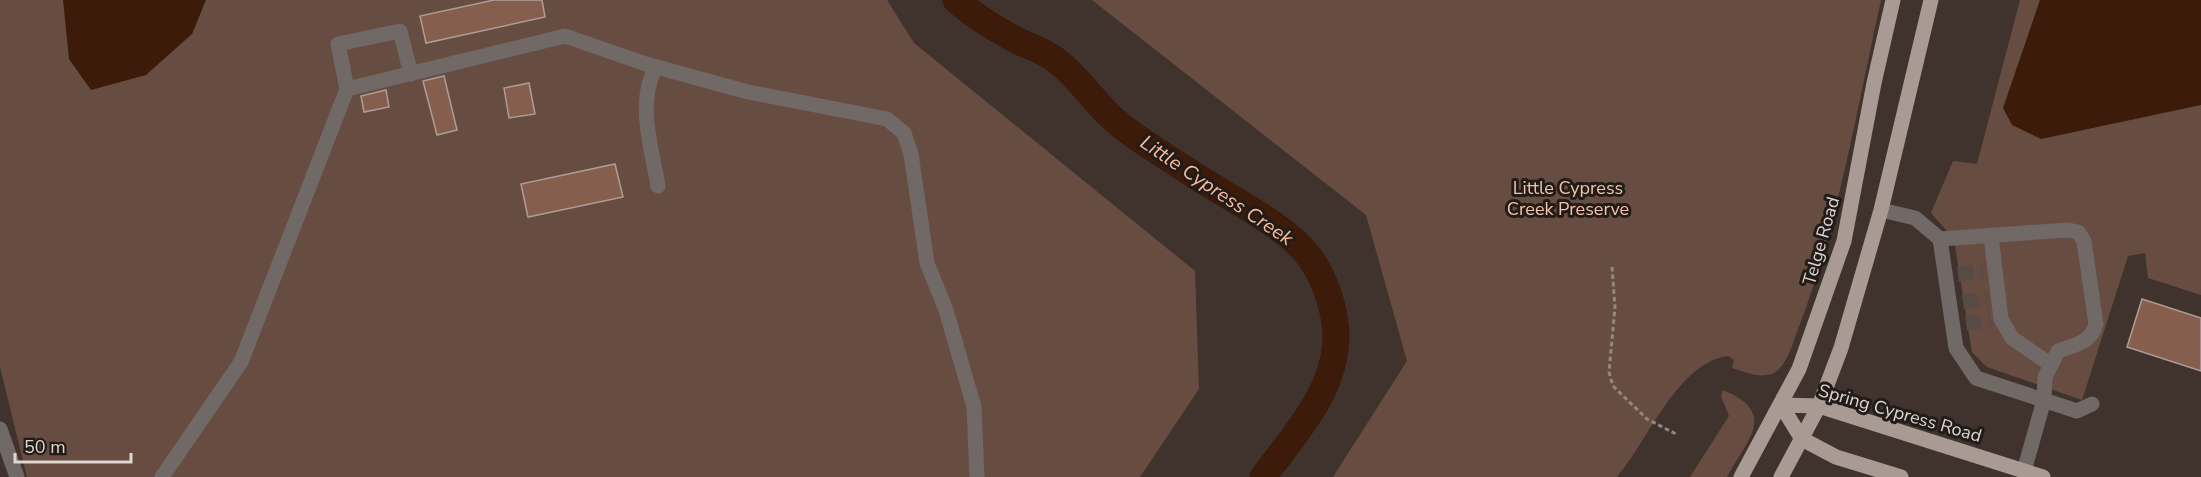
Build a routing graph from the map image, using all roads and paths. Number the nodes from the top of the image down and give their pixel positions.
1 (1893, 0) edge
2 (1931, 0) edge
3 (656, 67) junction
4 (411, 74) junction
5 (347, 89) junction
6 (658, 186) dead end
7 (1881, 210) junction
8 (1991, 236) junction
9 (1940, 239) junction
10 (1612, 267) dead end
11 (2051, 365) junction
12 (2044, 400) junction
13 (2092, 404) dead end
14 (1781, 405) junction
15 (1819, 406) junction
16 (0, 429) edge
17 (1678, 435) dead end
18 (1802, 438) junction
19 (2024, 471) junction
20 (17, 477) edge
21 (162, 477) edge
22 (977, 477) edge
23 (1741, 477) edge
24 (1781, 477) edge
25 (1901, 477) edge
26 (2043, 477) edge

1 - 14 main road, Telge Road
2 - 7 main road
3 - 4 street
3 - 6 street
3 - 22 street
4 - 5 street
4 - 5 street
5 - 21 street
7 - 9 street
7 - 15 main road
8 - 9 street
8 - 11 street
8 - 11 street
9 - 12 street
10 - 17 path
11 - 12 street
12 - 13 street
12 - 19 street
14 - 15 main road, Spring Cypress Road
14 - 18 main road
14 - 23 main road, Telge Road
15 - 18 main road
15 - 19 main road, Spring Cypress Road
16 - 20 street
18 - 24 main road
18 - 25 main road
19 - 26 main road, Spring Cypress Road

